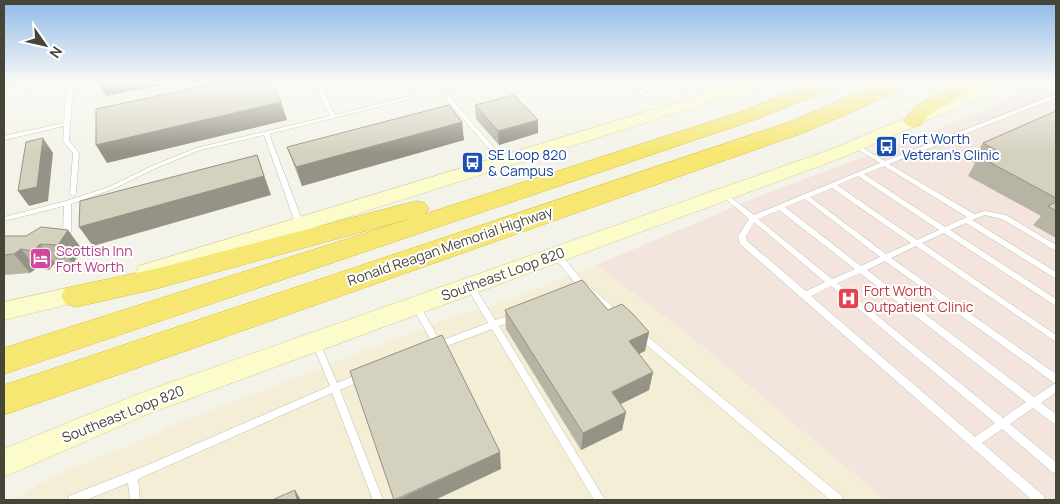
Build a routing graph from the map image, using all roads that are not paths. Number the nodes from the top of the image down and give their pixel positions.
1 (68, 107) edge
2 (328, 107) edge
3 (376, 107) edge
4 (455, 107) edge
5 (681, 107) edge
6 (770, 107) edge
7 (844, 107) edge
8 (929, 107) edge
9 (947, 107) edge
10 (1030, 107) edge
11 (333, 117) junction
12 (914, 121) junction
13 (66, 124) junction
14 (266, 133) junction
15 (4, 138) edge
16 (856, 146) junction
17 (505, 162) junction
18 (885, 164) junction
19 (858, 174) junction
20 (571, 176) junction
21 (832, 185) junction
22 (73, 194) dead end
23 (723, 194) junction
24 (806, 196) junction
25 (68, 203) junction
26 (780, 207) junction
27 (753, 218) junction
28 (4, 219) edge
29 (970, 219) junction
30 (300, 225) junction
31 (944, 231) junction
32 (56, 242) edge
33 (918, 243) junction
34 (1056, 248) edge
35 (557, 255) junction
36 (886, 258) junction
37 (862, 269) junction
38 (1056, 276) edge
39 (833, 282) junction
40 (470, 286) junction
41 (805, 295) junction
42 (76, 296) junction
43 (1056, 303) edge
44 (416, 306) junction
45 (4, 311) edge
46 (521, 314) edge
47 (494, 325) junction
48 (1056, 339) edge
49 (316, 342) junction
50 (4, 361) edge
51 (369, 374) edge
52 (1056, 379) edge
53 (1056, 387) edge
54 (335, 388) junction
55 (4, 400) edge
56 (1033, 402) junction
57 (1056, 420) edge
58 (1002, 424) junction
59 (974, 443) junction
60 (4, 463) edge
61 (1056, 468) edge
62 (133, 476) junction
63 (73, 500) edge
64 (135, 500) edge
65 (378, 500) edge
66 (600, 500) edge
67 (838, 500) edge
68 (1040, 500) edge

1 - 13 lane
2 - 11 lane
3 - 11 lane
4 - 17 lane
5 - 17 main road
6 - 20 highway, Ronald Reagan Memorial Highway
7 - 55 highway, Ronald Reagan Memorial Highway
8 - 12 highway
9 - 12 main road, Southeast Loop 820
10 - 18 lane
11 - 14 lane
12 - 16 main road, Southeast Loop 820
13 - 15 lane
13 - 22 lane
14 - 25 lane
14 - 30 lane
16 - 18 lane
16 - 23 main road, Southeast Loop 820
17 - 30 main road
18 - 19 lane
18 - 29 lane
19 - 21 lane
19 - 31 lane
20 - 42 highway
20 - 50 highway, Ronald Reagan Memorial Highway
21 - 24 lane
21 - 33 lane
23 - 27 lane
23 - 35 main road, Southeast Loop 820
24 - 26 lane
24 - 36 lane
25 - 28 lane
25 - 32 lane
26 - 27 lane
26 - 37 lane
27 - 39 lane
27 - 41 lane
29 - 31 lane
29 - 34 lane
29 - 38 lane
30 - 42 main road
31 - 33 lane
31 - 43 lane
33 - 36 lane
33 - 48 lane
35 - 40 main road, Southeast Loop 820
35 - 67 lane
36 - 37 lane
36 - 52 lane
37 - 39 lane
37 - 56 lane
39 - 41 lane
39 - 58 lane
40 - 44 main road, Southeast Loop 820
40 - 47 lane
41 - 59 lane
42 - 45 main road
44 - 47 lane
44 - 49 main road, Southeast Loop 820
46 - 47 lane
47 - 66 lane
49 - 54 lane
49 - 60 main road, Southeast Loop 820
51 - 54 lane
53 - 56 lane
54 - 62 lane
54 - 65 lane
56 - 57 lane
56 - 58 lane
58 - 59 lane
58 - 61 lane
59 - 68 lane
62 - 63 lane
62 - 64 lane

